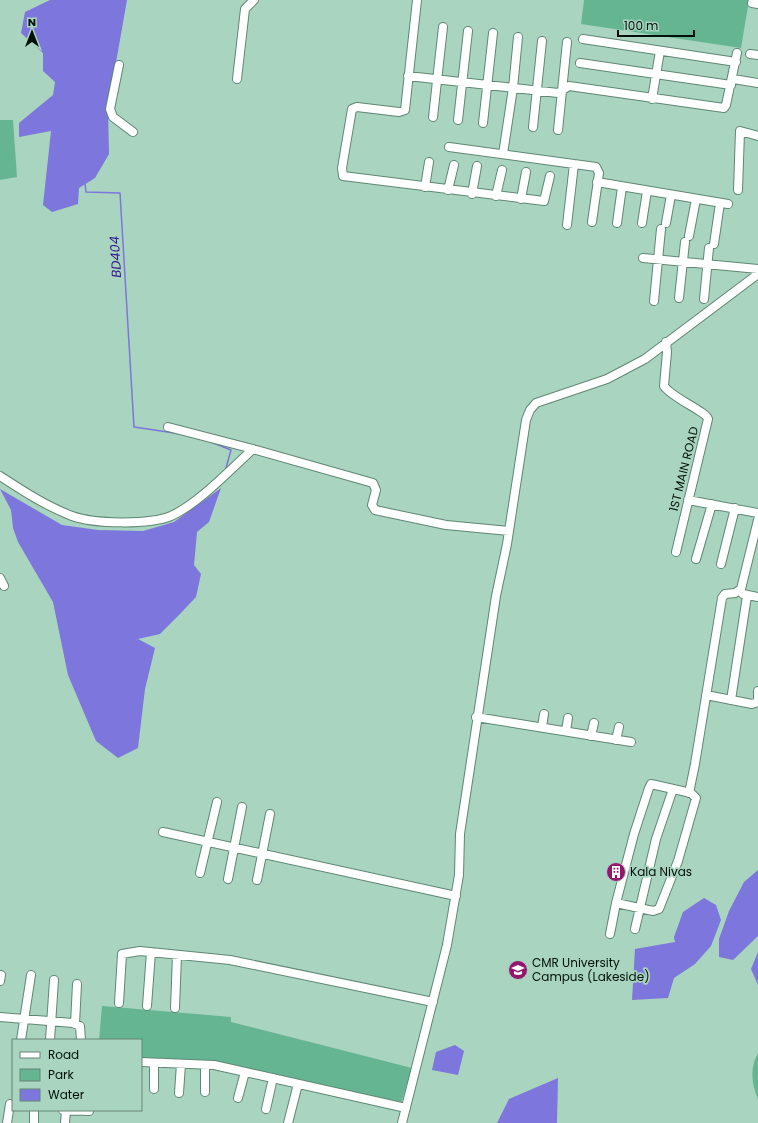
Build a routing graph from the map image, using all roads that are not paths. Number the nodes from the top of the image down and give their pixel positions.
1 (254, 0) edge
2 (417, 0) edge
3 (443, 27) dead end
4 (468, 31) dead end
5 (493, 33) dead end
6 (518, 37) dead end
7 (583, 39) dead end
8 (542, 41) dead end
9 (567, 42) dead end
10 (660, 51) junction
11 (737, 53) dead end
12 (736, 62) junction
13 (580, 63) dead end
14 (119, 65) dead end
15 (656, 74) junction
16 (408, 76) junction
17 (237, 79) dead end
18 (437, 79) junction
19 (462, 82) junction
20 (732, 82) junction
21 (758, 83) edge
22 (487, 85) junction
23 (513, 88) junction
24 (537, 91) junction
25 (562, 92) junction
26 (652, 99) junction
27 (433, 117) dead end
28 (458, 120) dead end
29 (483, 123) dead end
30 (534, 127) dead end
31 (558, 130) dead end
32 (133, 132) dead end
33 (758, 136) edge
34 (449, 147) dead end
35 (503, 154) junction
36 (429, 162) dead end
37 (574, 164) junction
38 (454, 165) dead end
39 (477, 166) dead end
40 (502, 170) dead end
41 (526, 172) dead end
42 (550, 176) dead end
43 (597, 182) junction
44 (425, 187) junction
45 (622, 187) junction
46 (448, 190) junction
47 (738, 190) dead end
48 (647, 191) junction
49 (472, 194) junction
50 (671, 195) junction
51 (496, 196) junction
52 (521, 199) junction
53 (696, 199) junction
54 (592, 222) dead end
55 (617, 223) dead end
56 (642, 223) dead end
57 (567, 225) dead end
58 (643, 258) dead end
59 (658, 259) junction
60 (683, 262) junction
61 (708, 264) junction
62 (758, 269) edge
63 (758, 274) edge
64 (679, 298) dead end
65 (704, 299) dead end
66 (654, 301) dead end
67 (666, 342) junction
68 (168, 427) dead end
69 (253, 449) junction
70 (0, 476) edge
71 (688, 500) junction
72 (712, 504) junction
73 (735, 508) junction
74 (758, 513) edge
75 (758, 520) edge
76 (509, 531) junction
77 (676, 552) dead end
78 (696, 559) dead end
79 (721, 564) dead end
80 (0, 578) edge
81 (4, 586) dead end
82 (741, 589) junction
83 (747, 596) junction
84 (758, 598) edge
85 (758, 691) edge
86 (706, 695) junction
87 (731, 700) junction
88 (544, 714) dead end
89 (476, 717) junction
90 (568, 718) dead end
91 (594, 724) dead end
92 (542, 727) junction
93 (619, 727) dead end
94 (566, 731) junction
95 (591, 736) junction
96 (616, 740) junction
97 (631, 742) dead end
98 (673, 789) junction
99 (689, 793) junction
100 (216, 802) dead end
101 (242, 808) dead end
102 (270, 814) dead end
103 (164, 832) dead end
104 (208, 842) junction
105 (234, 847) junction
106 (262, 854) junction
107 (200, 873) dead end
108 (228, 879) dead end
109 (257, 880) dead end
110 (456, 896) junction
111 (616, 903) junction
112 (639, 908) junction
113 (634, 929) dead end
114 (610, 934) dead end
115 (151, 952) junction
116 (177, 955) junction
117 (31, 975) dead end
118 (54, 980) dead end
119 (78, 984) dead end
120 (433, 1002) junction
121 (119, 1003) dead end
122 (147, 1006) dead end
123 (175, 1008) dead end
124 (0, 1017) edge
125 (24, 1019) junction
126 (51, 1021) junction
127 (74, 1024) junction
128 (21, 1039) edge
129 (50, 1039) edge
130 (81, 1039) edge
131 (142, 1062) edge
132 (154, 1063) junction
133 (181, 1064) junction
134 (205, 1065) junction
135 (245, 1072) junction
136 (273, 1078) junction
137 (298, 1084) junction
138 (154, 1089) dead end
139 (205, 1092) dead end
140 (179, 1093) dead end
141 (238, 1098) dead end
142 (0, 1103) edge
143 (11, 1104) edge
144 (406, 1108) junction
145 (266, 1109) dead end
146 (34, 1111) edge
147 (65, 1111) edge
148 (7, 1123) edge
149 (34, 1123) edge
150 (65, 1123) edge
151 (288, 1123) edge
152 (402, 1123) edge

1 - 17 street
2 - 16 street
3 - 18 street
4 - 19 street
5 - 22 street
6 - 23 street
7 - 10 street
8 - 24 street
9 - 25 street
10 - 12 street
10 - 15 street
11 - 12 street
12 - 20 street
13 - 15 street
14 - 32 street
15 - 20 street
15 - 26 street
16 - 18 street
16 - 44 street
18 - 19 street
18 - 27 street
19 - 22 street
19 - 28 street
20 - 21 street
20 - 26 street
22 - 23 street
22 - 29 street
23 - 24 street
23 - 35 street
24 - 25 street
24 - 30 street
25 - 26 street
25 - 31 street
33 - 47 street
34 - 35 street
35 - 37 street
36 - 44 street
37 - 43 street
37 - 57 street
38 - 46 street
39 - 49 street
40 - 51 street
41 - 52 street
42 - 52 street
43 - 45 street
43 - 54 street
44 - 46 street
45 - 48 street
45 - 55 street
46 - 49 street
48 - 50 street
48 - 56 street
49 - 51 street
50 - 53 street
50 - 59 street
51 - 52 street
53 - 60 street
53 - 61 street
58 - 59 street
59 - 60 street
59 - 66 street
60 - 61 street
60 - 64 street
61 - 62 street
61 - 65 street
63 - 67 street
67 - 71 street, 1ST MAIN ROAD
67 - 76 street
68 - 69 street
69 - 70 street
69 - 76 street
71 - 72 street
71 - 77 street, 1ST MAIN ROAD
72 - 73 street
72 - 78 street
73 - 74 street
73 - 79 street
75 - 82 street
76 - 89 street
80 - 81 street
82 - 83 street
82 - 86 street
83 - 84 street
83 - 87 street
85 - 87 street
86 - 87 street
86 - 99 street
88 - 92 street
89 - 92 street
89 - 110 street
90 - 94 street
91 - 95 street
92 - 94 street
93 - 96 street
94 - 95 street
95 - 96 street
96 - 97 street
98 - 99 street
98 - 111 street
98 - 112 street
99 - 112 street
100 - 104 street
101 - 105 street
102 - 106 street
103 - 104 street
104 - 105 street
104 - 107 street
105 - 106 street
105 - 108 street
106 - 109 street
106 - 110 street
110 - 120 street
111 - 112 street
111 - 114 street
112 - 113 street
115 - 116 street
115 - 121 street
115 - 122 street
116 - 120 street
116 - 123 street
117 - 125 street
118 - 126 street
119 - 127 street
120 - 144 street
124 - 125 street
125 - 126 street
125 - 128 street
126 - 127 street
126 - 129 street
127 - 130 street
131 - 132 street
132 - 133 street
132 - 138 street
133 - 134 street
133 - 140 street
134 - 135 street
134 - 139 street
135 - 136 street
135 - 141 street
136 - 137 street
136 - 145 street
137 - 144 street
137 - 151 street
142 - 143 street
143 - 148 street
144 - 152 street
146 - 149 street
147 - 150 street

